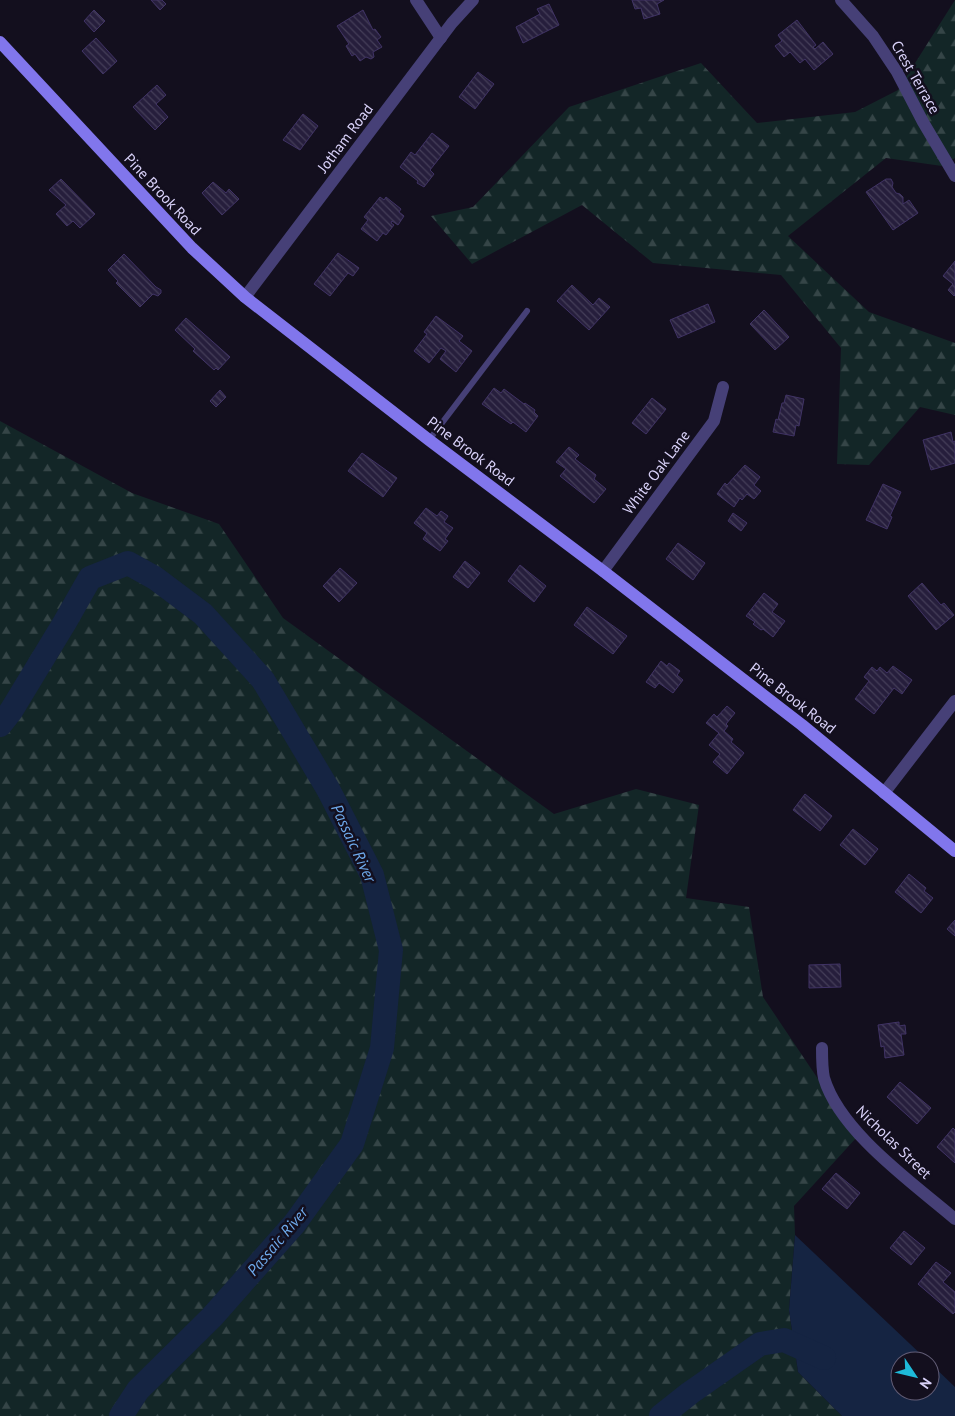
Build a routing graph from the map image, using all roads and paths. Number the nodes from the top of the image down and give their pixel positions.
1 (416, 0) edge
2 (472, 0) edge
3 (841, 0) edge
4 (441, 38) junction
5 (0, 42) edge
6 (955, 176) edge
7 (245, 296) junction
8 (527, 311) dead end
9 (723, 387) dead end
10 (428, 440) junction
11 (603, 571) junction
12 (955, 701) edge
13 (884, 793) junction
14 (955, 851) edge
15 (822, 1048) dead end
16 (955, 1220) edge

1 - 4 street
2 - 4 street, Jotham Road
3 - 6 street, Crest Terrace
4 - 7 street, Jotham Road
5 - 7 street, Pine Brook Road
7 - 10 street, Pine Brook Road
8 - 10 lane
9 - 11 street, White Oak Lane
10 - 11 street, Pine Brook Road
11 - 13 street, Pine Brook Road
12 - 13 street
13 - 14 street, Pine Brook Road
15 - 16 street, Nicholas Street

